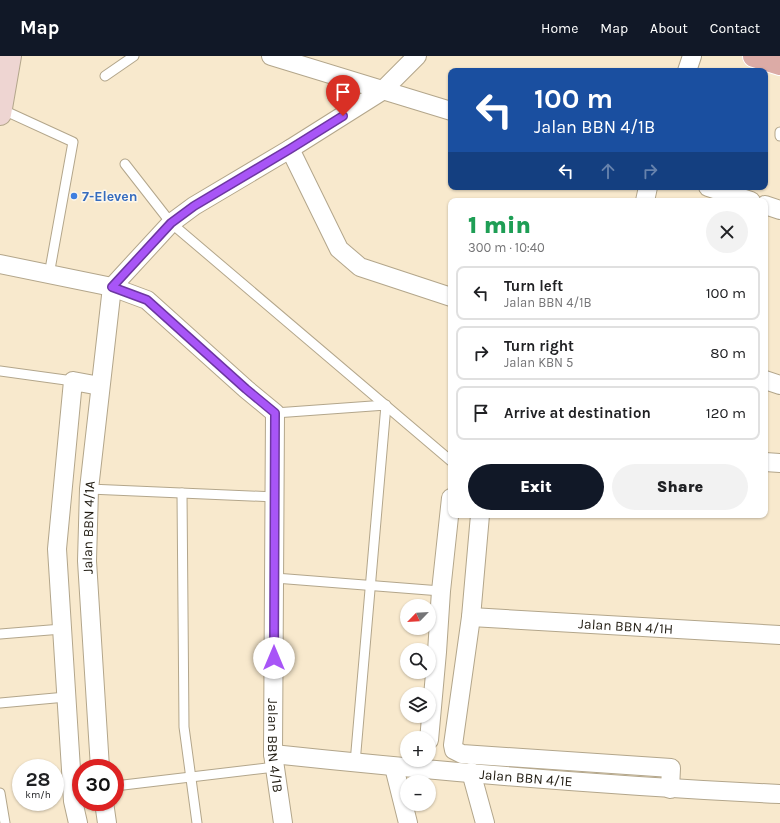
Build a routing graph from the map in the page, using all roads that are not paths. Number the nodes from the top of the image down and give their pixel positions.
1 (10, 56) edge
2 (134, 56) edge
3 (271, 56) edge
4 (417, 56) edge
5 (692, 56) edge
6 (754, 56) edge
7 (780, 64) edge
8 (688, 68) edge
9 (104, 76) dead end
10 (382, 91) junction
11 (448, 110) edge
12 (0, 111) edge
13 (780, 132) edge
14 (780, 136) edge
15 (290, 149) junction
16 (125, 164) dead end
17 (717, 190) edge
18 (742, 198) edge
19 (768, 206) edge
20 (780, 210) edge
21 (171, 223) junction
22 (0, 264) edge
23 (49, 274) junction
24 (112, 287) junction
25 (448, 296) edge
26 (0, 371) edge
27 (73, 381) junction
28 (768, 381) edge
29 (780, 385) edge
30 (100, 386) junction
31 (386, 405) junction
32 (275, 413) junction
33 (448, 458) edge
34 (768, 462) edge
35 (780, 463) edge
36 (89, 489) junction
37 (182, 493) junction
38 (275, 497) junction
39 (449, 518) edge
40 (480, 518) edge
41 (274, 578) junction
42 (370, 585) junction
43 (441, 591) junction
44 (471, 617) junction
45 (90, 627) junction
46 (62, 629) junction
47 (0, 634) edge
48 (780, 635) edge
49 (66, 697) junction
50 (0, 703) edge
51 (430, 731) edge
52 (99, 759) edge
53 (274, 760) junction
54 (355, 763) junction
55 (436, 766) edge
56 (394, 767) junction
57 (400, 767) edge
58 (471, 772) junction
59 (191, 777) junction
60 (124, 785) edge
61 (670, 789) junction
62 (0, 793) edge
63 (780, 794) edge
64 (105, 811) edge
65 (5, 823) edge
66 (78, 823) edge
67 (107, 823) edge
68 (197, 823) edge
69 (283, 823) edge
70 (408, 823) edge
71 (485, 823) edge

1 - 12 main road
2 - 9 lane
3 - 10 street
4 - 10 street
5 - 8 street
6 - 7 main road
10 - 11 street
10 - 15 street
12 - 23 lane
13 - 14 lane
15 - 21 street
15 - 25 street
16 - 21 lane
17 - 18 street
19 - 20 street
21 - 24 street
21 - 31 lane
22 - 23 street
23 - 24 street
24 - 30 street, Jalan BBN 4/1A
24 - 32 street
26 - 27 lane
27 - 30 street
27 - 46 street
28 - 29 street
30 - 36 street, Jalan BBN 4/1A
31 - 32 lane
31 - 33 lane
31 - 42 lane
32 - 38 street, Jalan BBN 4/1B
34 - 35 street
36 - 37 lane
36 - 45 street, Jalan BBN 4/1A
37 - 38 lane
37 - 59 lane
38 - 41 street, Jalan BBN 4/1B
39 - 43 street
40 - 44 street
41 - 42 lane
41 - 53 street, Jalan BBN 4/1B
42 - 43 lane
42 - 54 lane
43 - 51 street
44 - 48 street, Jalan BBN 4/1H
44 - 61 street
45 - 46 street
45 - 52 street, Jalan BBN 4/1A
46 - 47 lane
46 - 49 street
49 - 50 lane
49 - 66 street
53 - 54 street, Jalan BBN 4/1E
53 - 59 lane
53 - 69 street, Jalan BBN 4/1B
54 - 56 street, Jalan BBN 4/1E
55 - 58 street, Jalan BBN 4/1E
56 - 57 street, Jalan BBN 4/1E
56 - 70 street
58 - 61 street, Jalan BBN 4/1E
58 - 71 street
59 - 60 lane
59 - 68 lane
61 - 63 street, Jalan BBN 4/1E
62 - 65 lane
64 - 67 street

